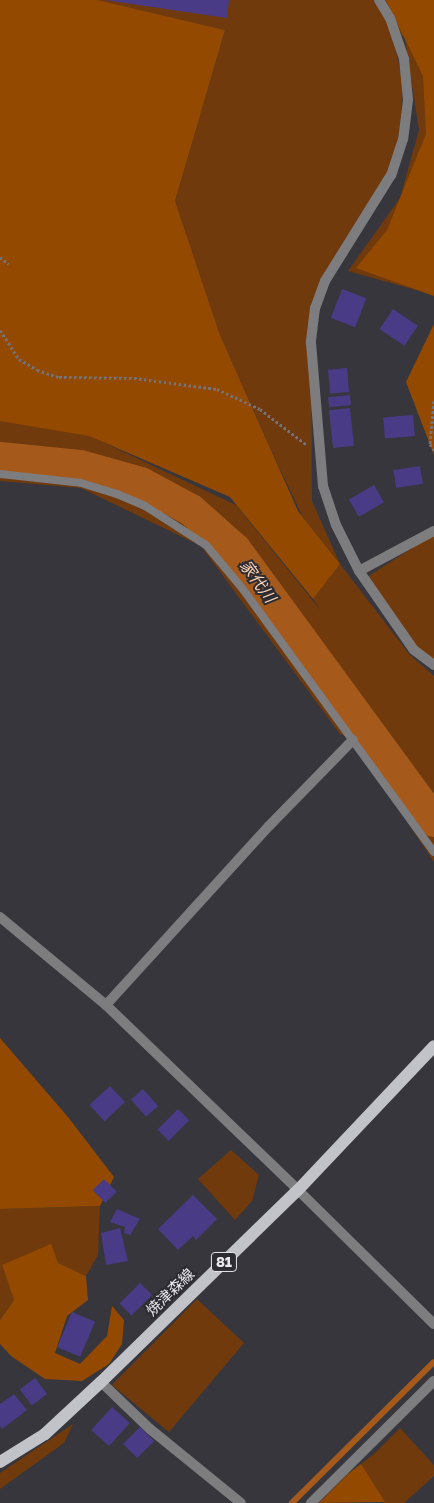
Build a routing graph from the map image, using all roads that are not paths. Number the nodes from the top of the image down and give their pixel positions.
1 (379, 0) edge
2 (0, 474) edge
3 (434, 531) edge
4 (359, 571) junction
5 (434, 665) edge
6 (353, 740) junction
7 (434, 852) edge
8 (0, 916) edge
9 (106, 1005) junction
10 (434, 1046) edge
11 (298, 1190) junction
12 (434, 1324) edge
13 (434, 1381) edge
14 (101, 1382) junction
15 (0, 1462) edge
16 (242, 1503) edge
17 (311, 1503) edge

1 - 4 street
2 - 6 lane
3 - 4 street
4 - 5 street
6 - 7 lane
6 - 9 street
8 - 9 street
9 - 11 street
10 - 11 main road, 焼津森線 / 81
11 - 12 street
11 - 14 main road, 焼津森線 / 81
13 - 17 street
14 - 15 main road, 焼津森線 / 81
14 - 16 street

